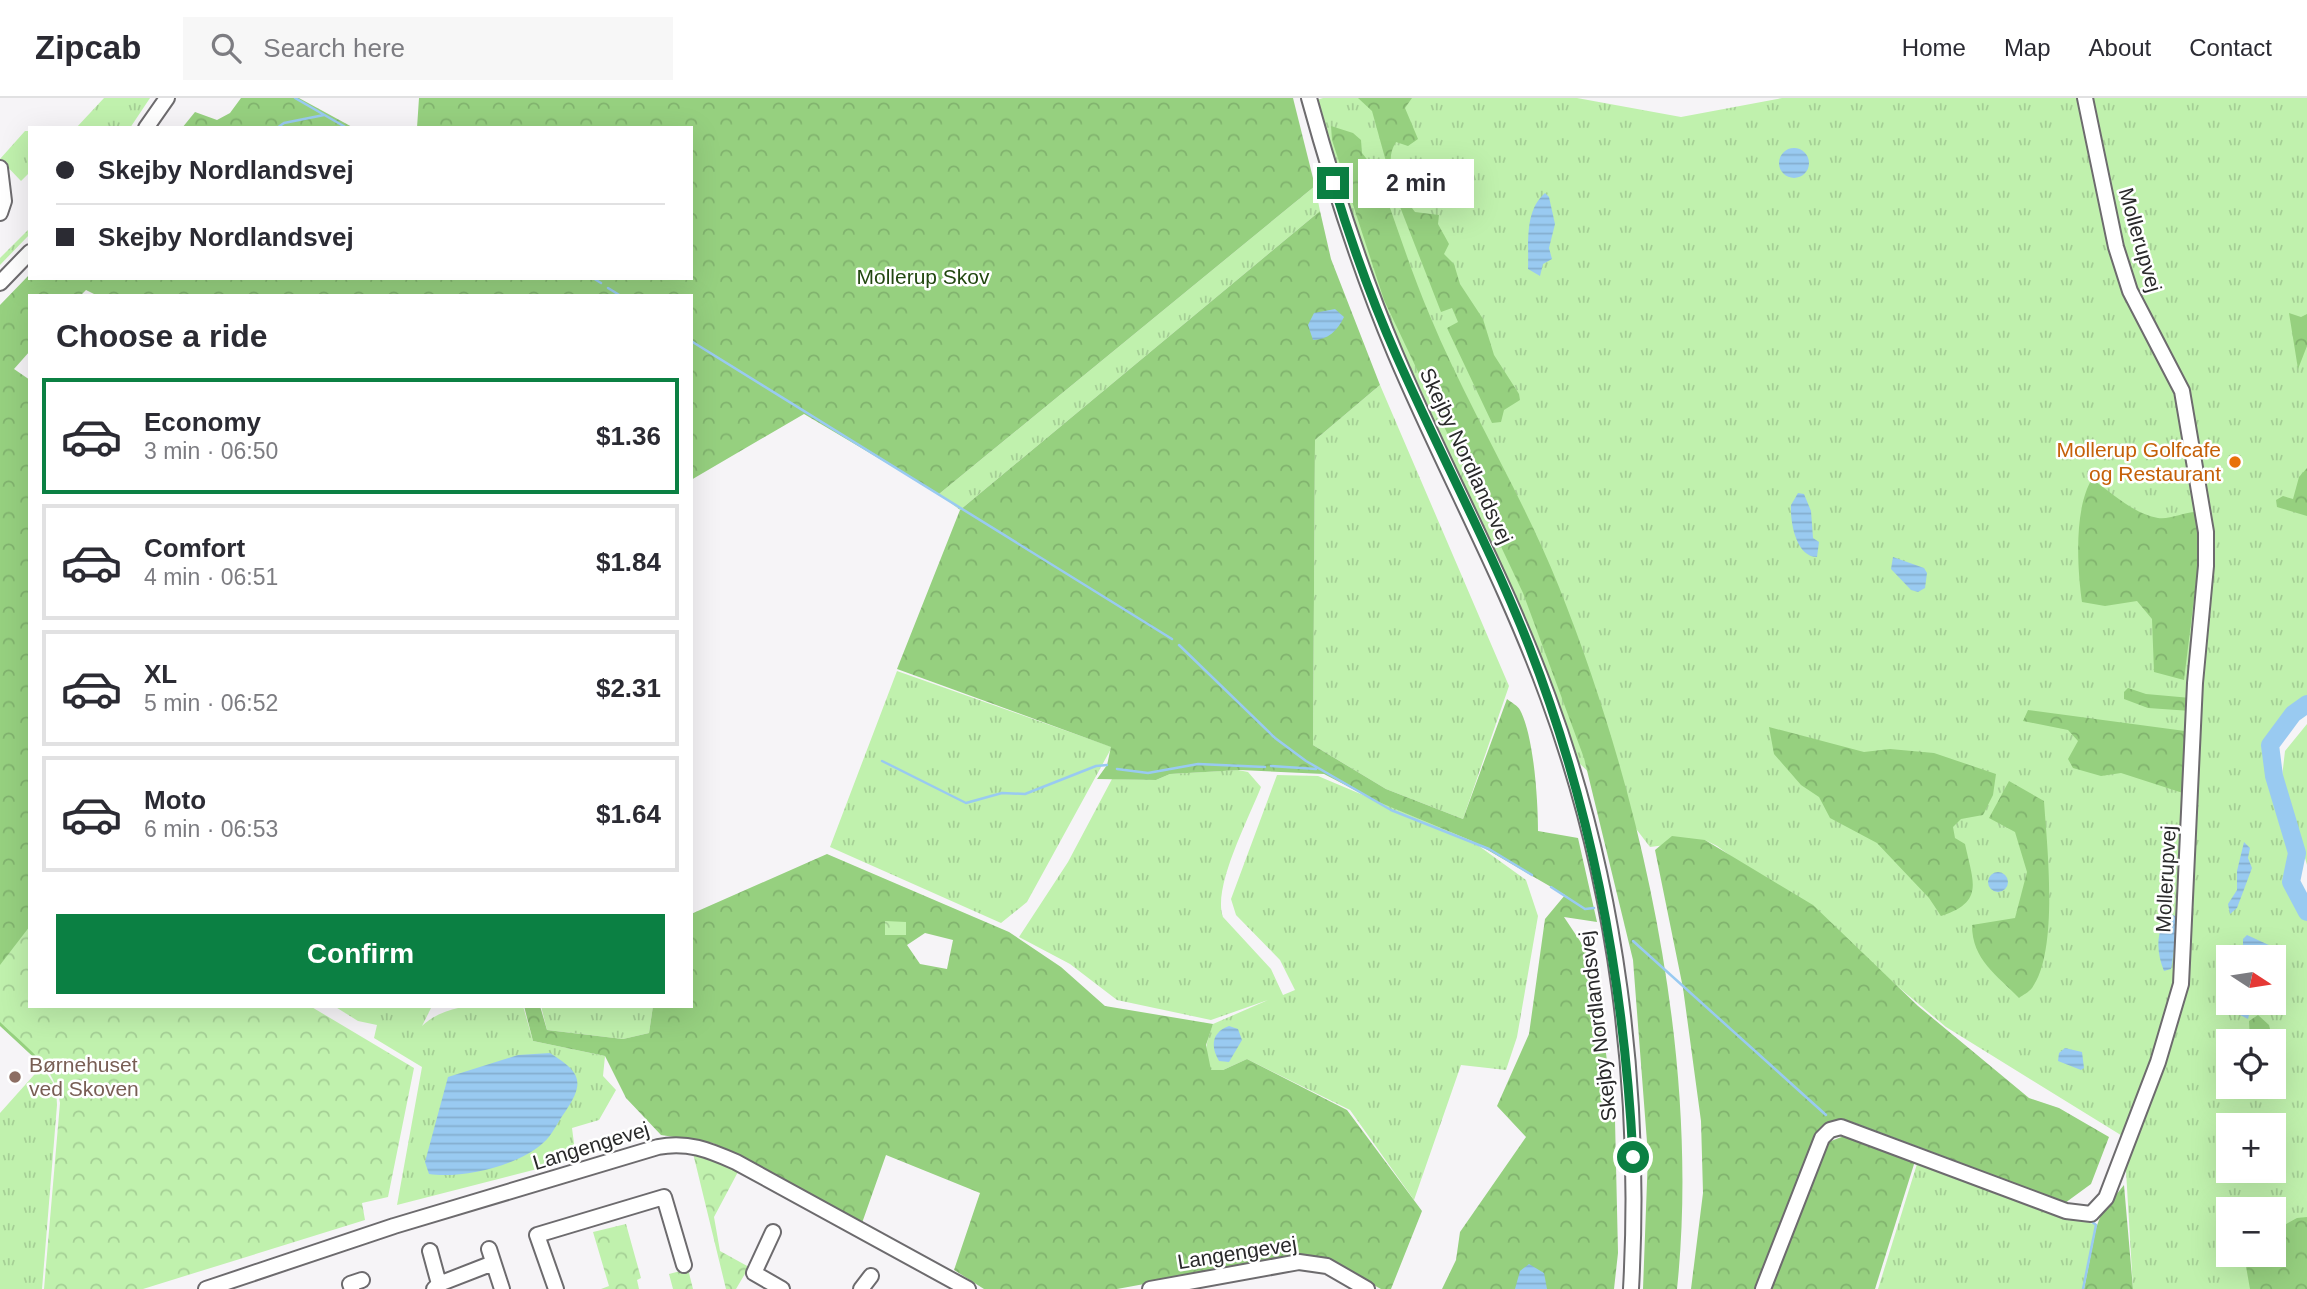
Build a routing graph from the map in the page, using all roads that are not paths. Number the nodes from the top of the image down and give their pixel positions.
1 (167, 98) edge
2 (1309, 98) edge
3 (2085, 98) edge
4 (147, 126) edge
5 (0, 169) edge
6 (0, 213) edge
7 (28, 254) edge
8 (0, 283) edge
9 (773, 1231) dead end
10 (430, 1251) dead end
11 (684, 1265) dead end
12 (872, 1276) dead end
13 (436, 1286) edge
14 (206, 1289) edge
15 (502, 1289) edge
16 (556, 1289) edge
17 (782, 1289) edge
18 (861, 1289) edge
19 (968, 1289) edge
20 (1150, 1289) edge
21 (1367, 1289) edge
22 (1631, 1289) edge
23 (1763, 1289) edge

1 - 4 street
2 - 22 street, Skejby Nordlandsvej
3 - 23 street, Mollerupvej
5 - 6 street
7 - 8 street
9 - 17 street
10 - 13 street
11 - 16 street
12 - 18 street
13 - 15 street
14 - 19 street, Langengevej
20 - 21 street, Langengevej

